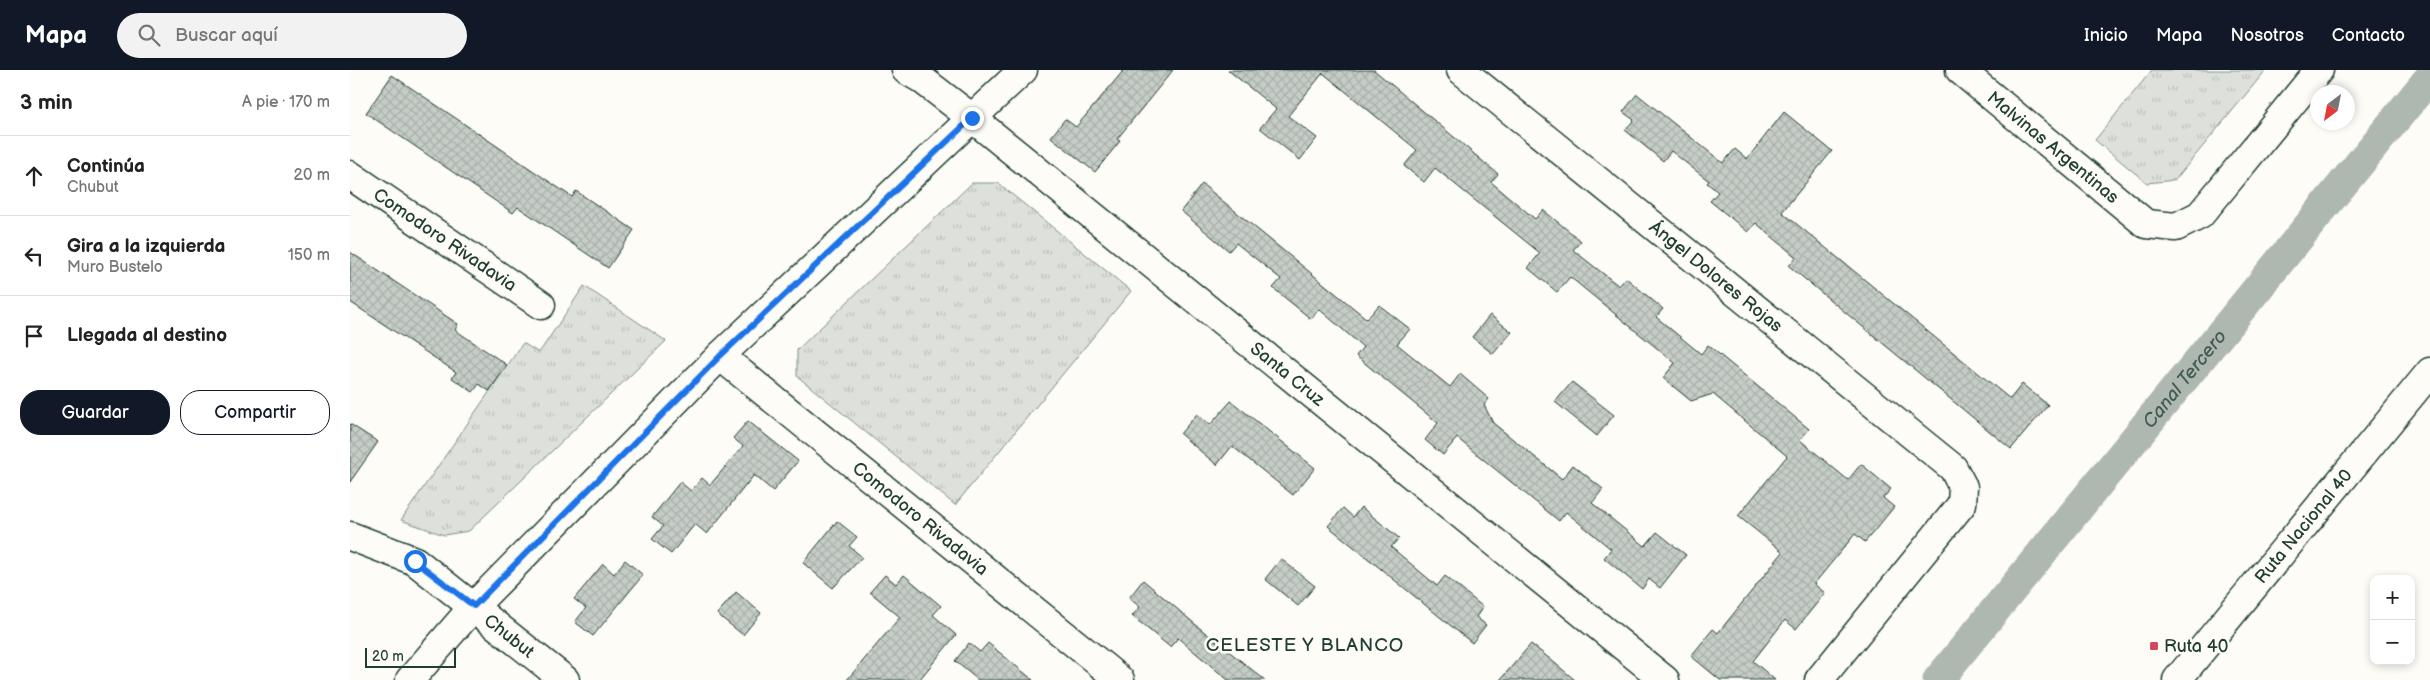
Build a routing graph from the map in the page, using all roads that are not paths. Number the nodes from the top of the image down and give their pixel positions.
1 (906, 70) edge
2 (1023, 70) edge
3 (1461, 70) edge
4 (1960, 70) edge
5 (2319, 70) edge
6 (972, 118) junction
7 (350, 176) edge
8 (540, 305) dead end
9 (720, 356) junction
10 (2430, 372) edge
11 (350, 536) edge
12 (474, 606) junction
13 (410, 680) edge
14 (564, 680) edge
15 (1120, 680) edge
16 (1665, 680) edge
17 (1818, 680) edge
18 (2177, 680) edge

1 - 6 main road, Santa Cruz
2 - 6 main road
3 - 17 main road, Ángel Dolores Rojas
4 - 5 main road, Malvinas Argentinas
6 - 9 main road
6 - 16 main road, Santa Cruz
7 - 8 main road, Comodoro Rivadavia
9 - 12 main road
9 - 15 main road, Comodoro Rivadavia
10 - 18 main road, Ruta Nacional 40
11 - 12 main road, Chubut
12 - 13 main road
12 - 14 main road, Chubut

